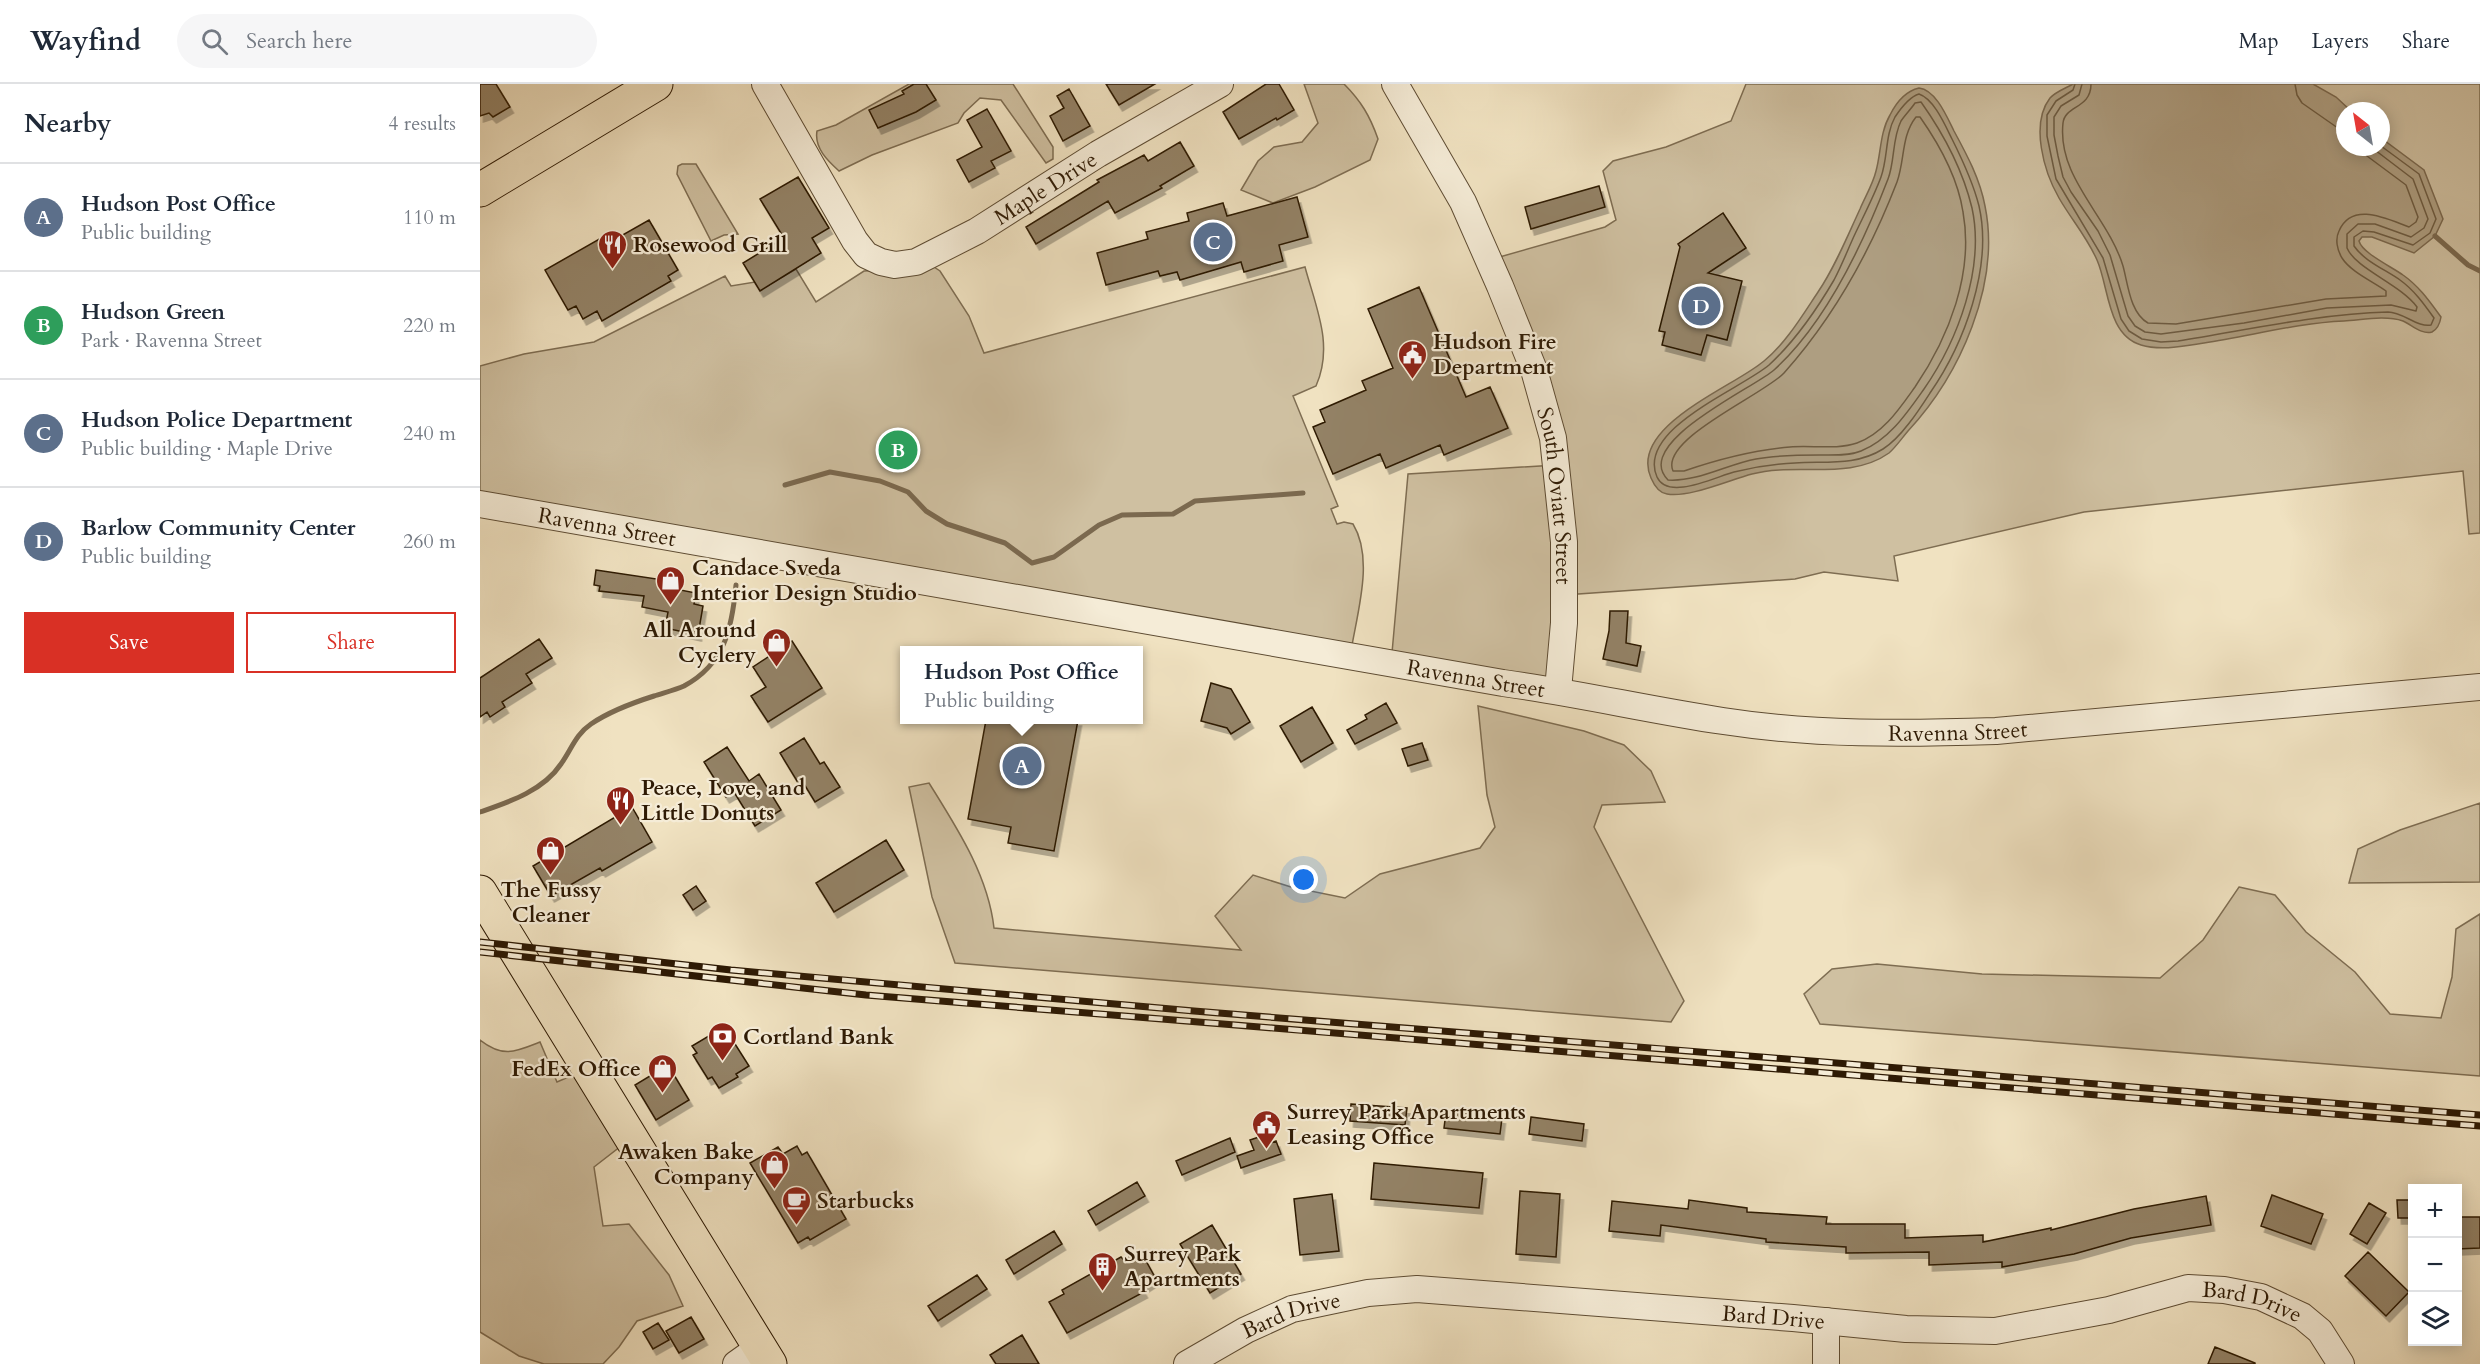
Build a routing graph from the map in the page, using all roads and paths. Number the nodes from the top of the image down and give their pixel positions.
1 (656, 84) edge
2 (765, 84) edge
3 (1220, 84) edge
4 (1395, 84) edge
5 (480, 190) edge
6 (480, 504) edge
7 (2480, 687) edge
8 (1558, 690) junction
9 (480, 892) edge
10 (1826, 1321) junction
11 (755, 1358) edge
12 (1187, 1364) edge
13 (1826, 1364) edge
14 (2341, 1364) edge

1 - 5 main road
2 - 3 street, Maple Drive
4 - 8 street, South Oviatt Street
6 - 8 street, Ravenna Street
7 - 8 street, Ravenna Street
9 - 11 main road
10 - 12 street, Bard Drive
10 - 13 street
10 - 14 street, Bard Drive

